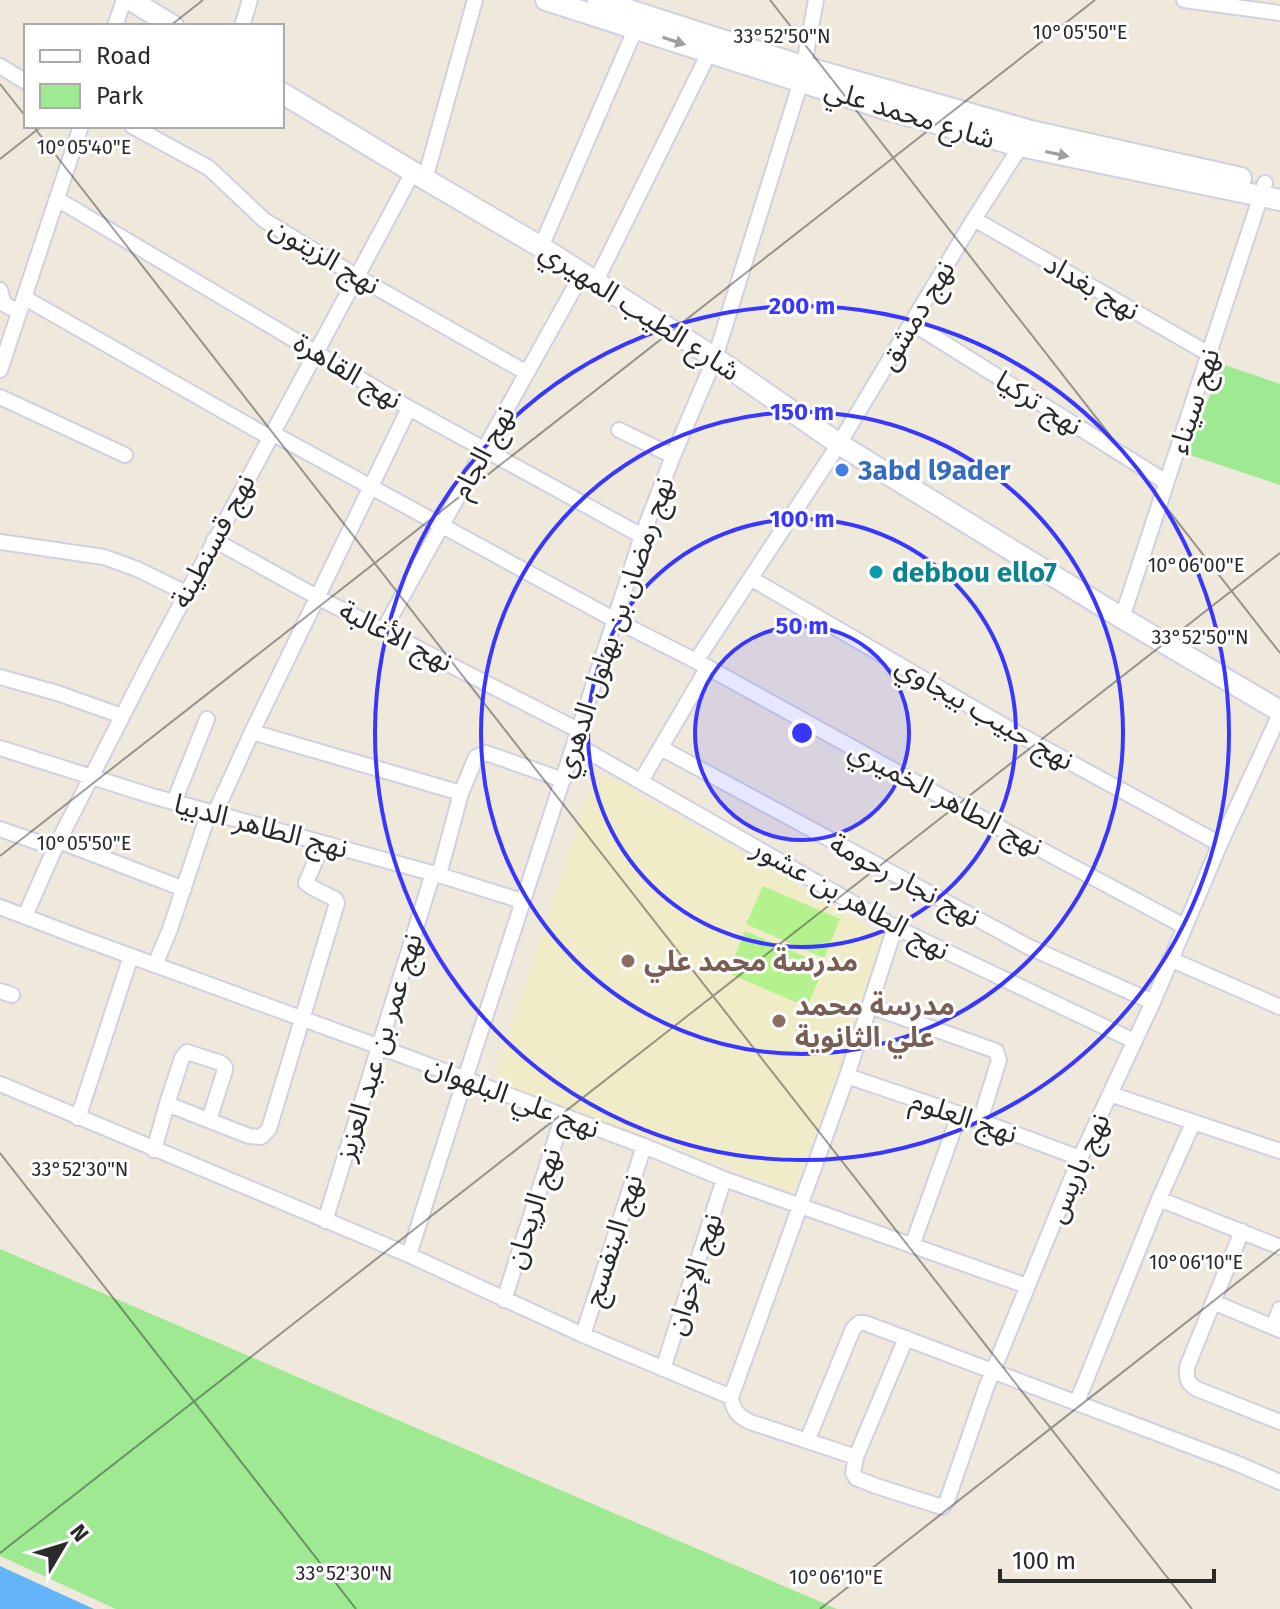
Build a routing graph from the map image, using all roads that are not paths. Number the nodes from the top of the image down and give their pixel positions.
1 (124, 0) edge
2 (131, 0) edge
3 (250, 0) edge
4 (475, 0) edge
5 (546, 0) edge
6 (598, 0) edge
7 (816, 0) edge
8 (1184, 0) edge
9 (1280, 13) edge
10 (638, 21) junction
11 (116, 24) edge
12 (170, 24) edge
13 (243, 24) edge
14 (709, 53) junction
15 (0, 66) edge
16 (803, 74) junction
17 (24, 81) edge
18 (284, 94) edge
19 (80, 128) edge
20 (136, 128) edge
21 (1026, 139) junction
22 (419, 176) junction
23 (1271, 191) edge
24 (57, 199) junction
25 (974, 219) junction
26 (541, 247) junction
27 (356, 276) junction
28 (589, 278) junction
29 (0, 290) edge
30 (14, 315) edge
31 (912, 323) junction
32 (316, 353) junction
33 (1209, 354) junction
34 (715, 358) junction
35 (0, 370) edge
36 (527, 373) junction
37 (0, 397) edge
38 (409, 408) junction
39 (619, 430) dead end
40 (270, 435) junction
41 (839, 444) junction
42 (484, 450) junction
43 (125, 455) dead end
44 (673, 456) junction
45 (1166, 482) junction
46 (370, 487) junction
47 (442, 526) junction
48 (642, 536) junction
49 (214, 540) junction
50 (0, 542) edge
51 (752, 579) junction
52 (186, 593) junction
53 (317, 597) junction
54 (1122, 618) junction
55 (615, 620) junction
56 (384, 629) junction
57 (702, 664) junction
58 (0, 677) edge
59 (122, 716) junction
60 (207, 719) dead end
61 (1278, 720) edge
62 (252, 732) junction
63 (577, 738) junction
64 (0, 748) edge
65 (661, 748) junction
66 (91, 776) junction
67 (563, 780) junction
68 (641, 781) junction
69 (461, 793) junction
70 (174, 802) junction
71 (212, 812) junction
72 (0, 829) edge
73 (323, 843) junction
74 (1220, 844) junction
75 (57, 845) junction
76 (436, 874) junction
77 (184, 889) junction
78 (522, 901) junction
79 (0, 907) edge
80 (25, 916) junction
81 (1184, 926) junction
82 (895, 927) junction
83 (131, 956) junction
84 (1170, 959) junction
85 (155, 965) junction
86 (1153, 1002) junction
87 (870, 1006) junction
88 (1280, 1007) edge
89 (301, 1019) junction
90 (1134, 1041) junction
91 (380, 1047) junction
92 (847, 1076) junction
93 (465, 1079) junction
94 (0, 1084) edge
95 (1110, 1094) junction
96 (167, 1104) junction
97 (959, 1115) junction
98 (563, 1116) junction
99 (78, 1118) junction
100 (209, 1120) junction
101 (980, 1121) junction
102 (1193, 1123) junction
103 (644, 1146) junction
104 (154, 1150) junction
105 (1280, 1151) edge
106 (1080, 1158) junction
107 (724, 1179) junction
108 (1159, 1199) junction
109 (801, 1205) junction
110 (325, 1221) junction
111 (1242, 1231) junction
112 (912, 1246) junction
113 (1280, 1247) edge
114 (409, 1255) junction
115 (1027, 1286) junction
116 (504, 1300) junction
117 (1213, 1302) junction
118 (1280, 1309) edge
119 (1276, 1328) edge
120 (583, 1335) junction
121 (906, 1338) junction
122 (663, 1369) junction
123 (994, 1371) junction
124 (731, 1397) junction
125 (1077, 1402) junction
126 (1280, 1422) edge
127 (807, 1441) junction
128 (856, 1457) junction
129 (1280, 1482) edge

1 - 11 street
2 - 12 street
3 - 13 street
4 - 22 street, نهج قسنطينة
5 - 10 street, شارع محمد علي
6 - 10 street, شارع محمد علي
7 - 16 street, نهج رمضان بن بهلول الدهري
8 - 9 street
10 -> 14 street, شارع محمد علي
10 - 16 street, شارع محمد علي
10 - 26 street
14 - 16 street, شارع محمد علي
14 - 28 street, نهج الجام
15 - 17 street
16 - 21 street, شارع محمد علي
16 - 34 street, نهج رمضان بن بهلول الدهري
18 - 22 street, شارع الطيب المهيري
19 - 24 street
20 - 27 street, نهج الزيتون
21 - 23 street, شارع محمد علي
21 - 25 street, نهج دمشق
22 - 26 street, شارع الطيب المهيري
22 - 27 street, نهج قسنطينة
23 - 33 street, نهج سيناء
24 - 30 street
24 - 32 street, نهج القاهرة
25 - 31 street, نهج دمشق
25 - 33 street, نهج بغداد
26 - 28 street, شارع الطيب المهيري
27 - 32 street, نهج قسنطينة
27 - 36 street, نهج الزيتون
28 - 34 street, شارع الطيب المهيري
28 - 36 street, نهج الجام
29 - 30 street, نهج الطاهر الخميري
30 - 35 street
30 - 40 street, نهج الطاهر الخميري
31 - 41 street, نهج دمشق
31 - 45 street, نهج تركيا
32 - 38 street, نهج القاهرة
32 - 40 street, نهج قسنطينة
33 - 45 street, نهج سيناء
34 - 41 street, شارع الطيب المهيري
34 - 44 street, نهج رمضان بن بهلول الدهري
36 - 42 street, نهج الجام
37 - 43 street
38 - 42 street, نهج القاهرة
38 - 46 street
39 - 44 street
40 - 46 street, نهج الطاهر الخميري
40 - 49 street, نهج قسنطينة
41 - 51 street, نهج دمشق
41 - 54 street, شارع الطيب المهيري
42 - 47 street, نهج الجام
42 - 48 street, نهج القاهرة
44 - 48 street, نهج رمضان بن بهلول الدهري
45 - 54 street, نهج سيناء
46 - 47 street, نهج الطاهر الخميري
46 - 53 street
47 - 55 street, نهج الطاهر الخميري
47 - 56 street, نهج الجام
48 - 55 street, نهج رمضان بن بهلول الدهري
49 - 52 street, نهج قسنطينة
49 - 53 street, نهج الأغالبة
50 - 52 street
51 - 57 street, نهج دمشق
51 - 74 street, نهج حبيب بيجاوي
52 - 59 street, نهج قسنطينة
53 - 56 street, نهج الأغالبة
53 - 62 street
54 - 61 street, شارع الطيب المهيري
55 - 57 street, نهج الطاهر الخميري
55 - 63 street, نهج رمضان بن بهلول الدهري
56 - 63 street, نهج الأغالبة
57 - 65 street, نهج دمشق
57 - 81 street, نهج الطاهر الخميري
58 - 59 street
59 - 66 street, نهج قسنطينة
60 - 70 street
61 - 74 street, نهج باريس
62 - 69 street
62 - 71 street
63 - 67 street, نهج رمضان بن بهلول الدهري
63 - 68 street, نهج الطاهر بن عشور
64 - 66 street, نهج الطاهر الدبيا
65 - 68 street, نهج دمشق
65 - 86 street, نهج نجار رحومة
66 - 70 street, نهج الطاهر الدبيا
66 - 75 street, نهج قسنطينة
67 - 69 street, نهج عمر بن عبد العزيز
67 - 78 street, نهج رمضان بن بهلول الدهري
68 - 82 street, نهج الطاهر بن عشور
69 - 76 street, نهج عمر بن عبد العزيز
70 - 71 street, نهج الطاهر الدبيا
71 - 73 street, نهج الطاهر الدبيا
71 - 77 street
72 - 75 street
73 - 76 street, نهج الطاهر الدبيا
73 - 89 street
74 - 81 street, نهج باريس
75 - 77 street
75 - 80 street, نهج قسنطينة
76 - 78 street, نهج الطاهر الدبيا
76 - 91 street, نهج عمر بن عبد العزيز
77 - 85 street
78 - 93 street, نهج رمضان بن بهلول الدهري
79 - 80 street, نهج علي البلهوان
80 - 83 street, نهج علي البلهوان
81 - 84 street, نهج باريس
82 - 87 street
82 - 90 street, نهج الطاهر بن عشور
83 - 85 street, نهج علي البلهوان
83 - 99 street
84 - 86 street, نهج باريس
84 - 88 street
85 - 89 street, نهج علي البلهوان
86 - 90 street, نهج باريس
87 - 92 street
87 - 101 street
89 - 91 street, نهج علي البلهوان
89 - 100 street
90 - 95 street, نهج باريس
91 - 93 street, نهج علي البلهوان
91 - 110 street, نهج عمر بن عبد العزيز
92 - 97 street, نهج العلوم
92 - 109 street
93 - 98 street, نهج علي البلهوان
93 - 114 street, نهج رمضان بن بهلول الدهري
94 - 99 street
95 - 102 street
95 - 106 street, نهج باريس
96 - 100 street
96 - 100 street
96 - 104 street
97 - 101 street, نهج العلوم
97 - 112 street
98 - 103 street, نهج علي البلهوان
98 - 116 street, نهج الريحان
99 - 104 street
101 - 106 street, نهج العلوم
102 - 105 street
102 - 108 street
103 - 107 street, نهج علي البلهوان
103 - 120 street, نهج البنفسج
104 - 110 street
106 - 115 street, نهج باريس
107 - 109 street, نهج علي البلهوان
107 - 122 street, نهج الإخوان
108 - 111 street
108 - 125 street
109 - 112 street, نهج علي البلهوان
109 - 124 street
110 - 114 street
111 - 113 street
111 - 117 street
112 - 115 street, نهج علي البلهوان
114 - 116 street
115 - 123 street, نهج باريس
116 - 120 street
117 - 119 street
117 - 126 street
118 - 119 street
120 - 122 street
121 - 123 street
121 - 127 street
121 - 128 street
122 - 124 street
123 - 125 street
123 - 128 street, نهج باريس
124 - 127 street
125 - 129 street
127 - 128 street

